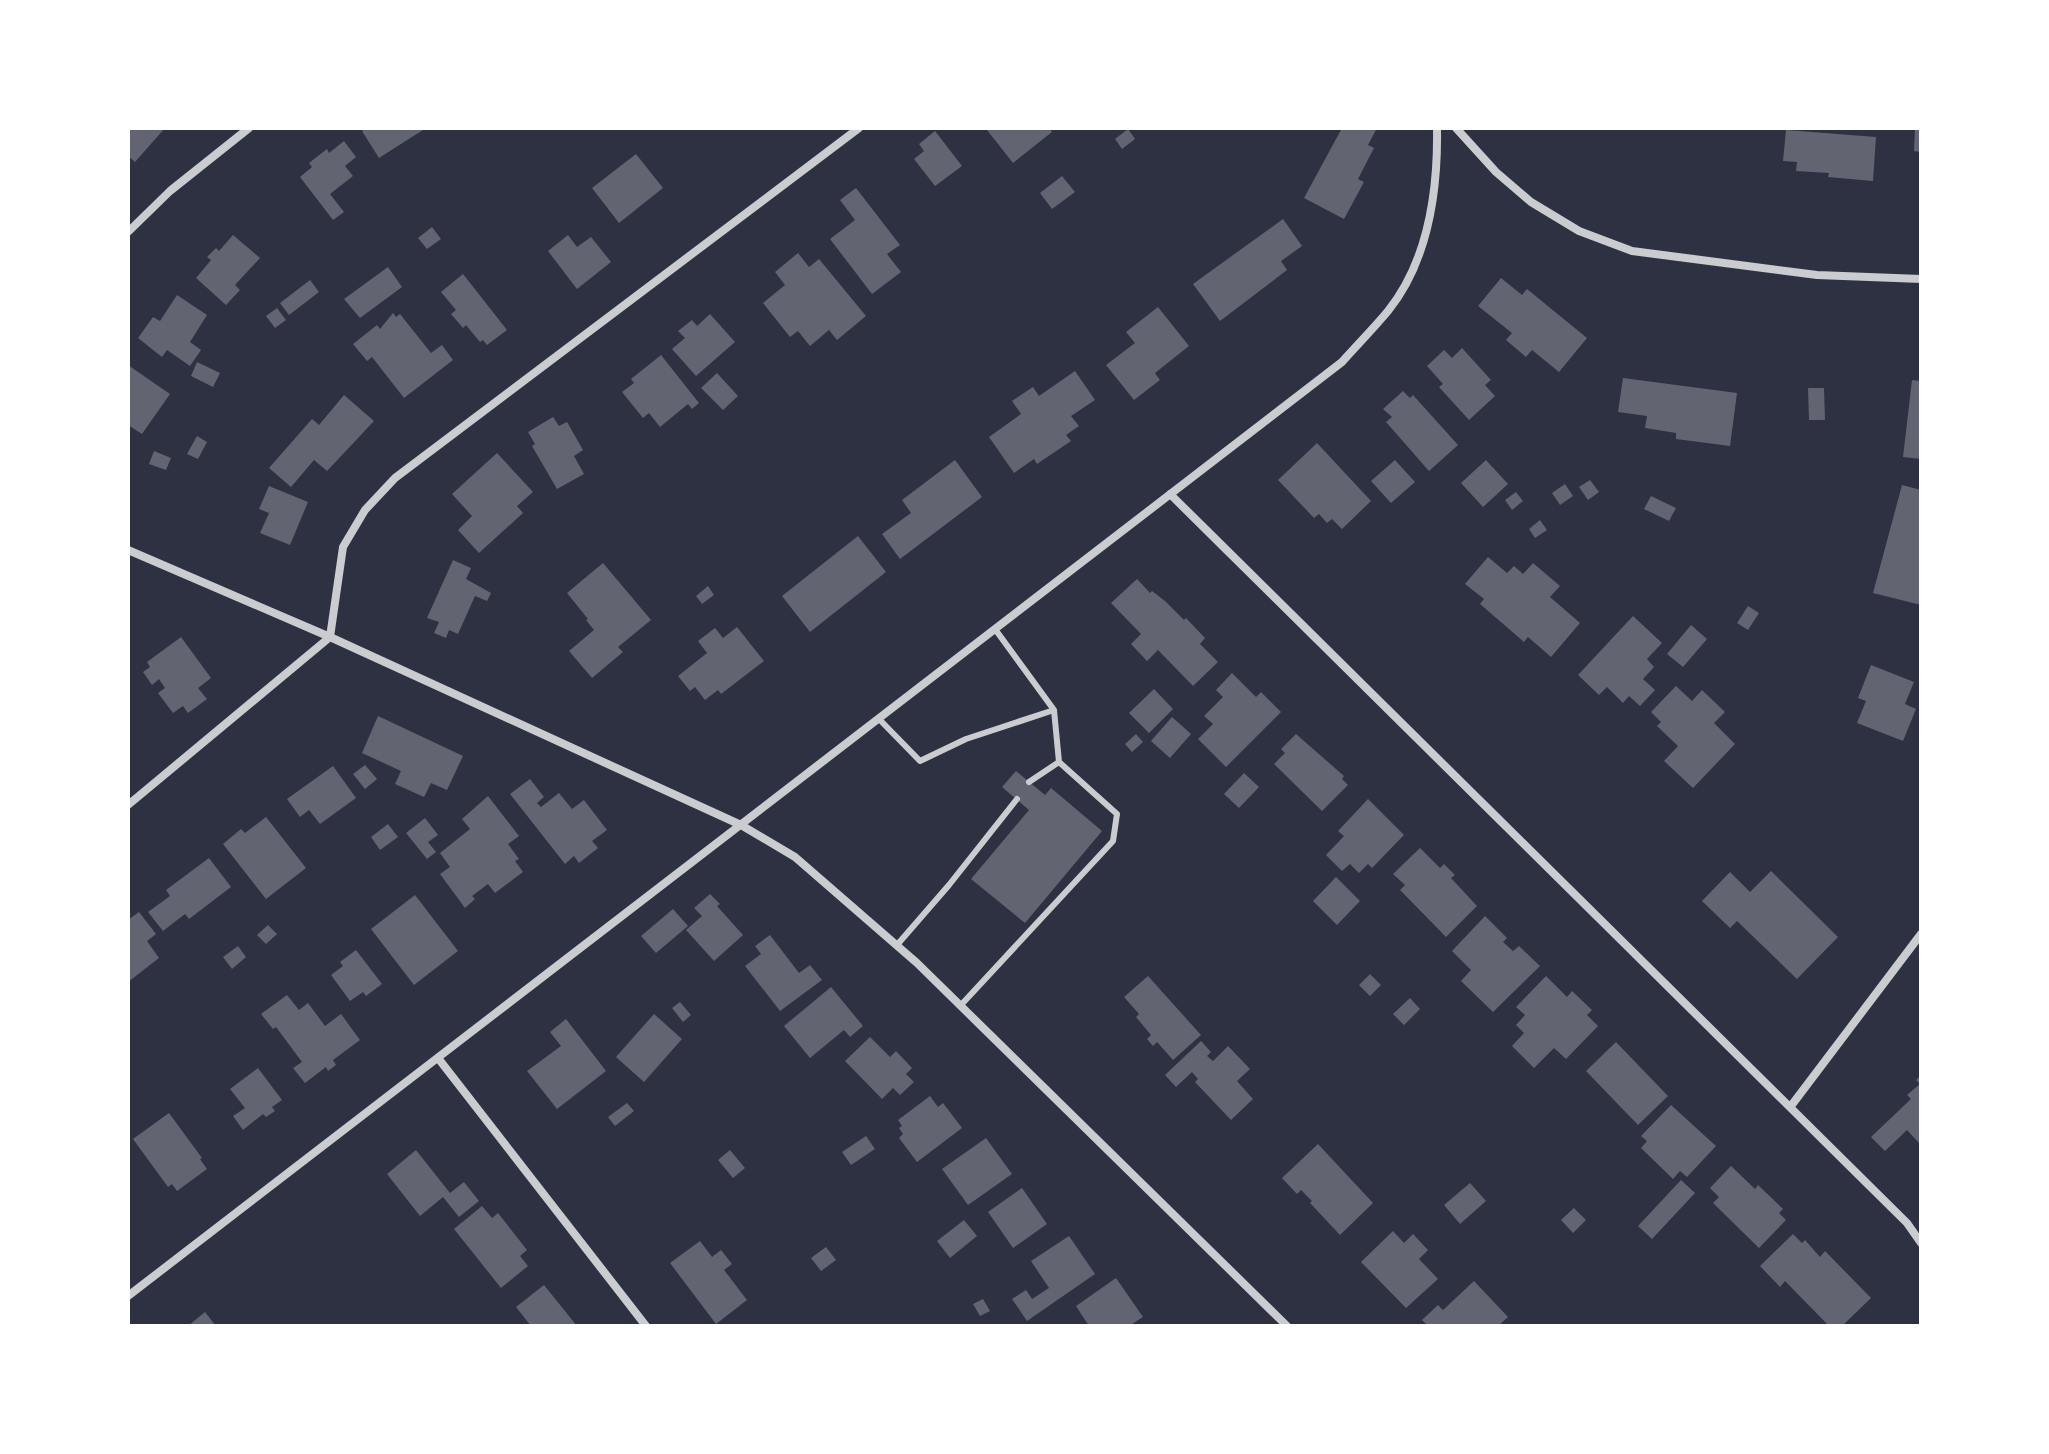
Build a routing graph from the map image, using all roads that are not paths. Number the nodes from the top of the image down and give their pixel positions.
1 (249, 128) edge
2 (859, 128) edge
3 (1437, 128) edge
4 (1456, 128) edge
5 (128, 232) edge
6 (1921, 279) edge
7 (1170, 494) junction
8 (128, 550) edge
9 (995, 629) junction
10 (330, 637) junction
11 (1054, 710) junction
12 (879, 719) junction
13 (1059, 762) junction
14 (1029, 782) dead end
15 (1017, 799) dead end
16 (128, 805) edge
17 (741, 825) junction
18 (1921, 934) edge
19 (897, 945) junction
20 (961, 1005) junction
21 (438, 1058) junction
22 (1791, 1106) junction
23 (1921, 1243) edge
24 (128, 1296) edge
25 (646, 1326) edge
26 (1287, 1326) edge

1 - 5 street
2 - 10 street
3 - 7 street
4 - 6 street
7 - 9 street
7 - 22 street
8 - 10 street
9 - 11 lane
9 - 12 street
10 - 16 street
10 - 17 street
11 - 12 lane
11 - 13 lane
12 - 17 street
13 - 14 lane
13 - 20 lane
15 - 19 lane
17 - 19 street
17 - 21 street
18 - 22 street
19 - 20 street
20 - 26 street
21 - 24 street
21 - 25 street
22 - 23 street

